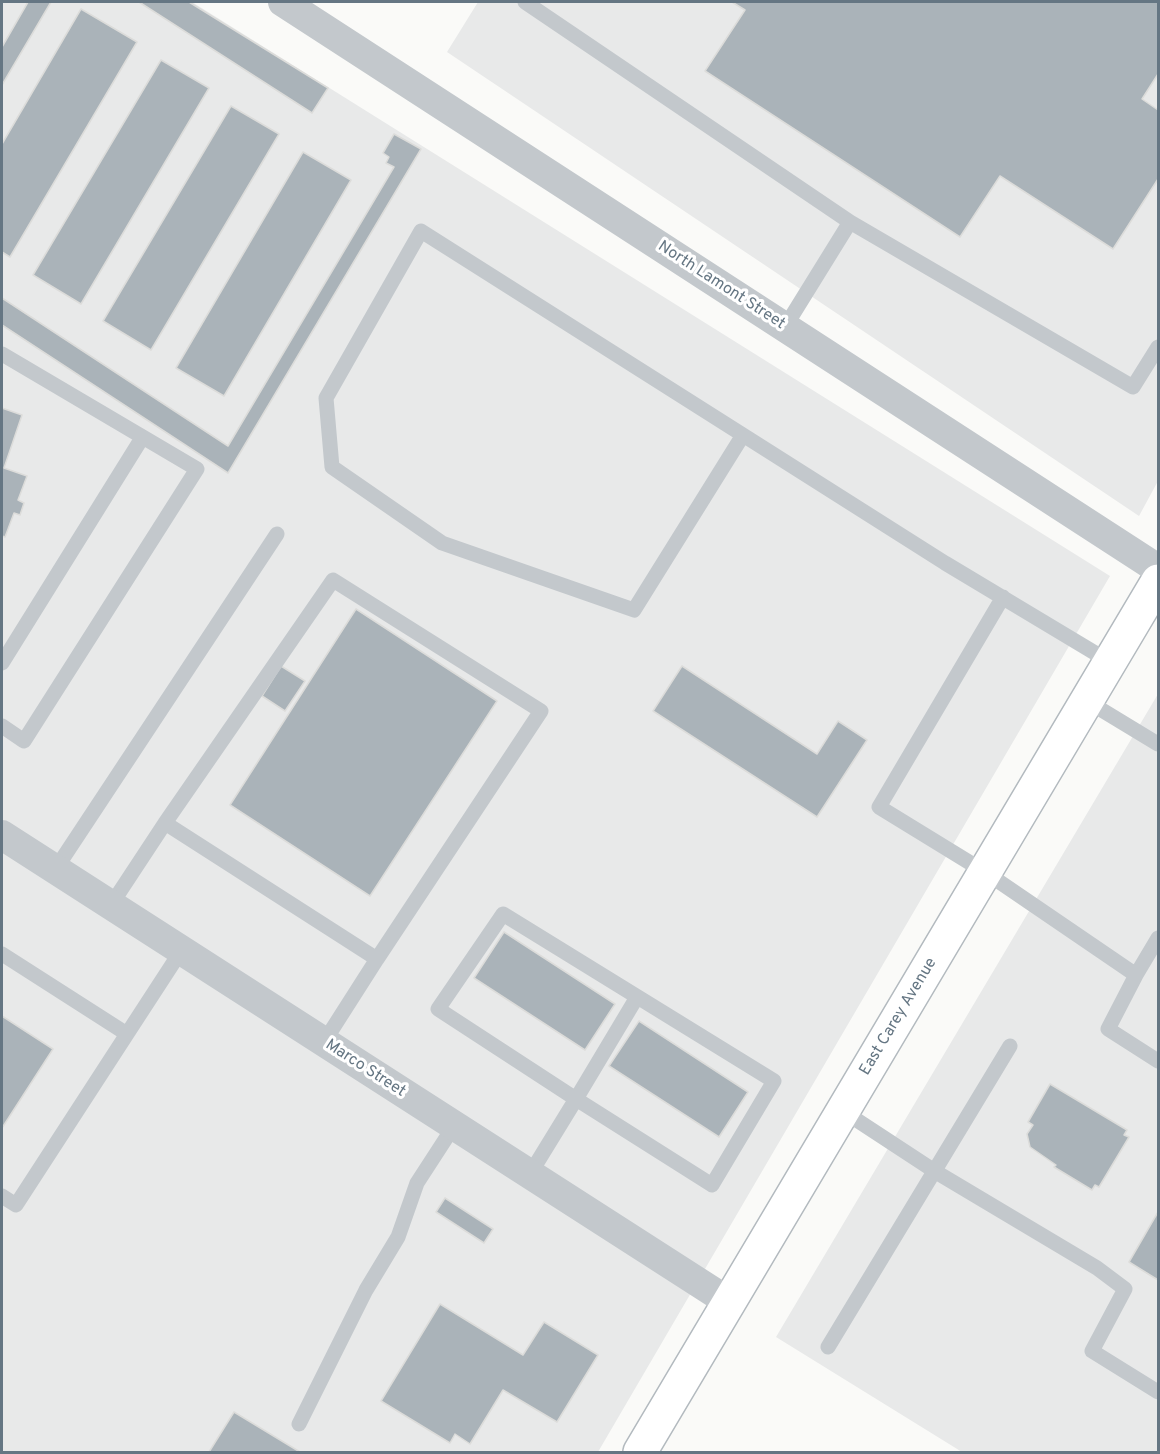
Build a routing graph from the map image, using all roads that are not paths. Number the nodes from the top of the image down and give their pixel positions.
1 (283, 2) edge
2 (525, 2) edge
3 (850, 222) junction
4 (785, 327) junction
5 (1157, 352) edge
6 (2, 354) edge
7 (743, 435) junction
8 (142, 438) junction
9 (277, 534) dead end
10 (1158, 569) edge
11 (1158, 581) edge
12 (1003, 597) junction
13 (1110, 662) junction
14 (2, 663) edge
15 (1088, 701) junction
16 (2, 726) edge
17 (1158, 744) edge
18 (165, 823) junction
19 (2, 835) edge
20 (55, 870) junction
21 (985, 872) junction
22 (111, 905) junction
23 (1158, 938) edge
24 (181, 951) junction
25 (2, 954) edge
26 (377, 959) junction
27 (1136, 975) junction
28 (637, 997) junction
29 (127, 1034) junction
30 (324, 1042) junction
31 (1010, 1046) dead end
32 (1158, 1061) edge
33 (576, 1100) junction
34 (843, 1111) junction
35 (454, 1126) junction
36 (936, 1172) junction
37 (530, 1174) junction
38 (2, 1196) edge
39 (729, 1302) junction
40 (828, 1347) dead end
41 (1158, 1392) edge
42 (299, 1424) dead end
43 (640, 1452) edge

1 - 4 street, North Lamont Street
2 - 3 lane
3 - 4 lane
3 - 5 lane
4 - 10 street, North Lamont Street
6 - 8 lane
7 - 7 lane
7 - 12 lane
8 - 14 lane
8 - 16 lane
9 - 20 lane
11 - 13 main road, East Carey Avenue
12 - 13 lane
12 - 21 lane
13 - 15 main road, East Carey Avenue
15 - 17 lane
15 - 21 main road, East Carey Avenue
18 - 22 lane
18 - 26 lane
18 - 26 lane
19 - 20 street, Marco Street
20 - 22 street, Marco Street
21 - 27 lane
21 - 34 main road, East Carey Avenue
22 - 24 street, Marco Street
23 - 27 lane
24 - 29 lane
24 - 30 street, Marco Street
25 - 29 lane
26 - 30 lane
27 - 32 lane
28 - 33 lane
28 - 33 lane
28 - 33 lane
29 - 38 lane
30 - 35 street, Marco Street
31 - 36 lane
33 - 37 lane
34 - 36 lane
34 - 39 main road, East Carey Avenue
35 - 37 street, Marco Street
35 - 42 lane
36 - 40 lane
36 - 41 lane
37 - 39 street, Marco Street
39 - 43 main road, East Carey Avenue

